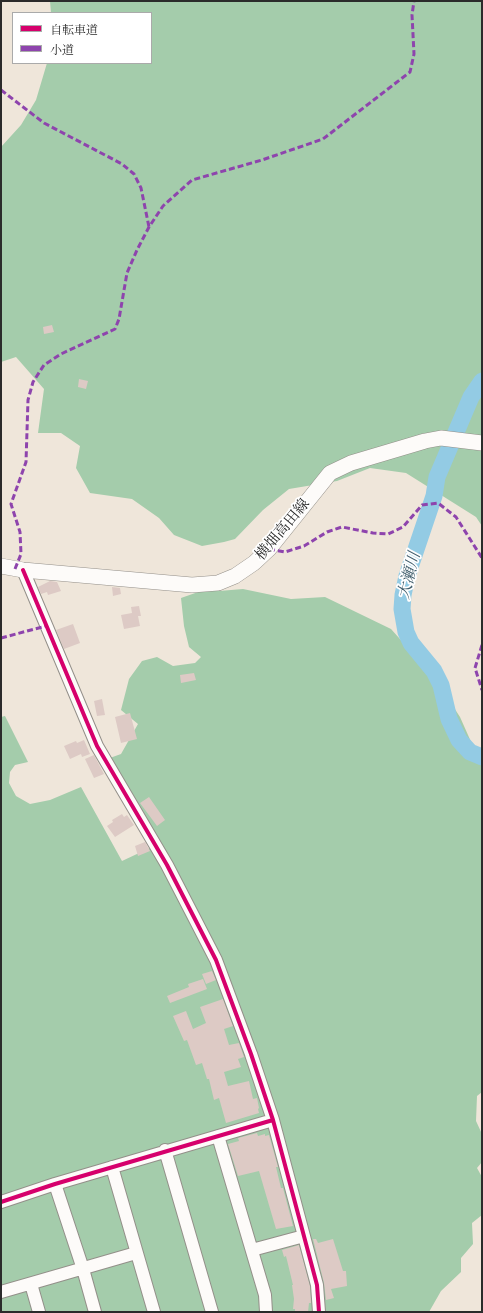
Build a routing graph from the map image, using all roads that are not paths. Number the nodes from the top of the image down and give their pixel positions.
1 (482, 443) edge
2 (1, 566) edge
3 (23, 570) junction
4 (273, 1120) junction
5 (218, 1136) junction
6 (165, 1150) junction
7 (112, 1167) junction
8 (55, 1184) junction
9 (2, 1200) edge
10 (304, 1236) junction
11 (252, 1250) junction
12 (136, 1253) junction
13 (83, 1269) junction
14 (31, 1284) junction
15 (1, 1292) edge
16 (39, 1312) edge
17 (95, 1312) edge
18 (154, 1312) edge
19 (212, 1312) edge
20 (266, 1312) edge
21 (320, 1312) edge

1 - 3 main road, 横畑高田線
2 - 3 main road, 横畑高田線
3 - 4 street
4 - 5 street
4 - 10 street
5 - 6 street
5 - 11 street
6 - 7 street
6 - 19 street
7 - 8 street
7 - 12 street
8 - 9 street
8 - 13 street
10 - 11 street
10 - 21 street
11 - 20 street
12 - 13 street
12 - 18 street
13 - 14 street
13 - 17 street
14 - 15 street
14 - 16 street

